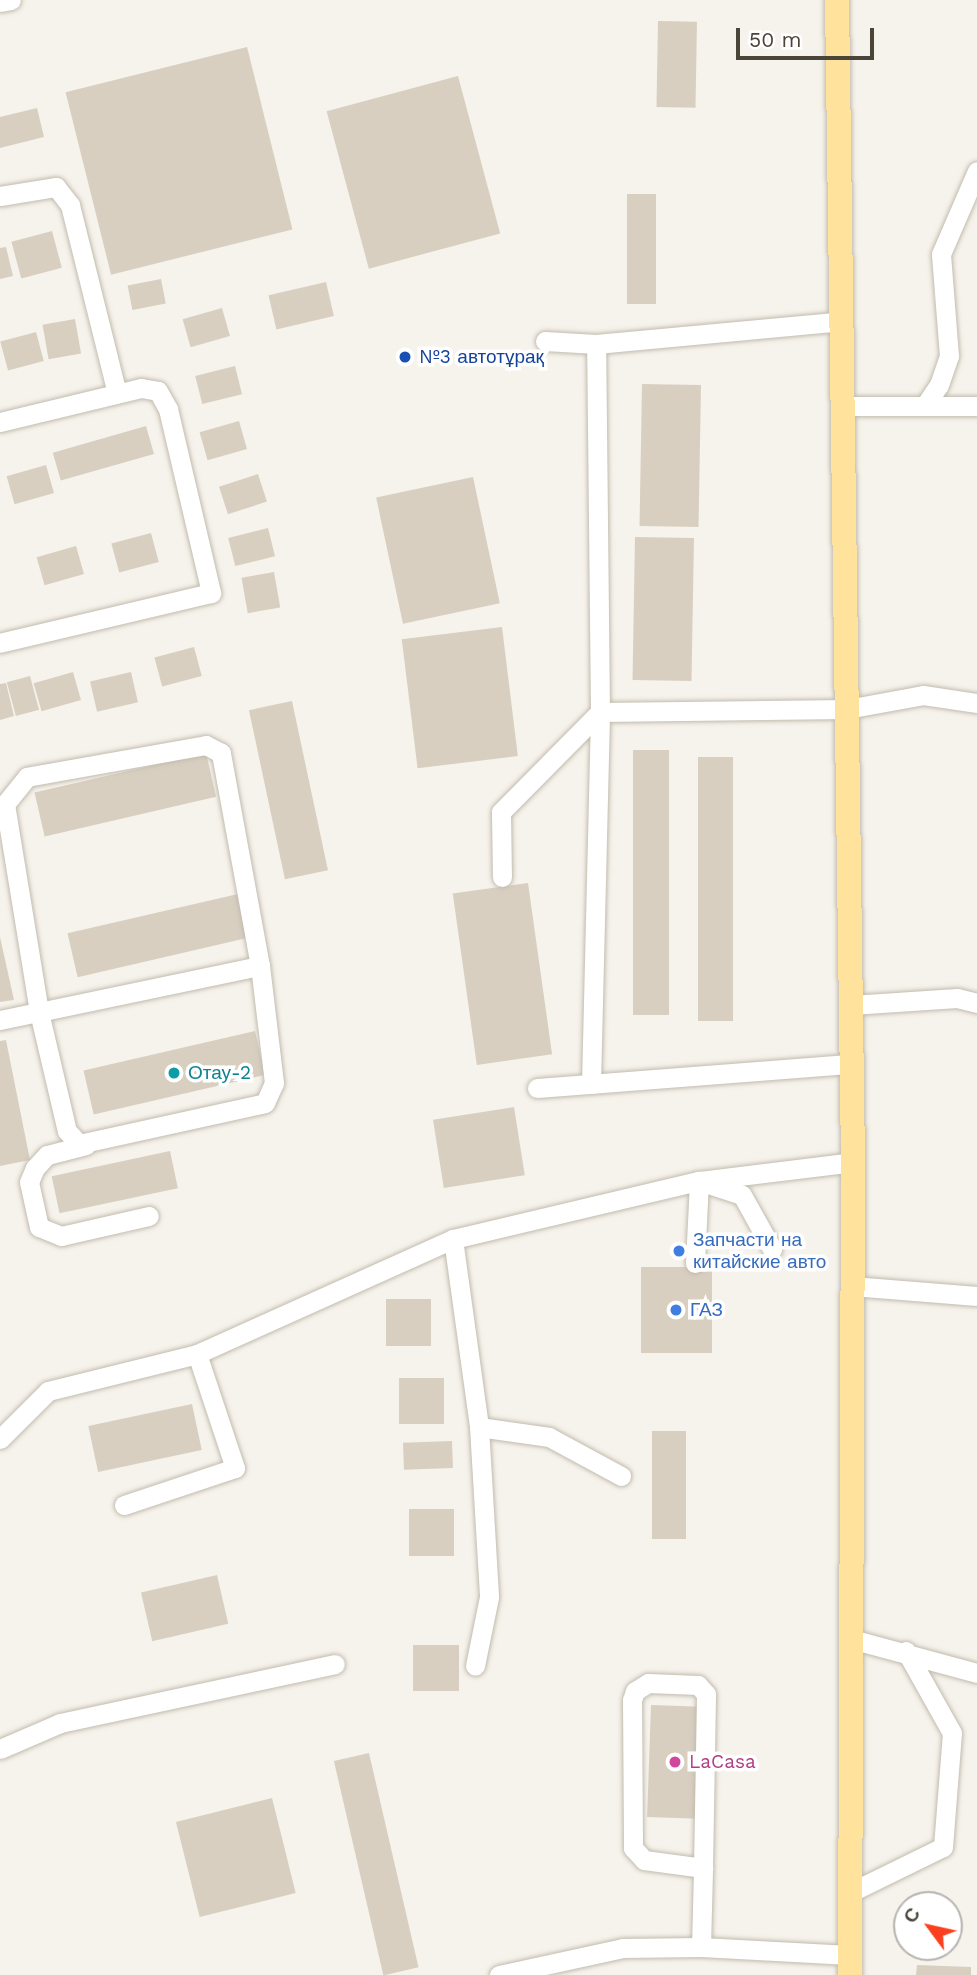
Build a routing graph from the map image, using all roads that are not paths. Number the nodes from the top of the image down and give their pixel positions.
1 (11, 0) edge
2 (837, 0) edge
3 (0, 2) edge
4 (977, 171) edge
5 (0, 197) edge
6 (843, 321) junction
7 (545, 341) dead end
8 (596, 344) junction
9 (117, 393) junction
10 (926, 404) junction
11 (844, 405) junction
12 (977, 406) edge
13 (0, 422) edge
14 (0, 643) edge
15 (977, 703) edge
16 (847, 709) junction
17 (600, 712) junction
18 (502, 877) dead end
19 (260, 966) junction
20 (977, 1003) edge
21 (851, 1005) junction
22 (39, 1012) junction
23 (0, 1020) edge
24 (852, 1064) junction
25 (591, 1084) junction
26 (537, 1088) dead end
27 (86, 1145) junction
28 (853, 1162) junction
29 (699, 1181) junction
30 (149, 1216) dead end
31 (453, 1239) junction
32 (772, 1249) dead end
33 (695, 1263) dead end
34 (852, 1286) junction
35 (977, 1296) edge
36 (197, 1354) junction
37 (479, 1427) junction
38 (0, 1439) edge
39 (621, 1476) dead end
40 (124, 1505) dead end
41 (851, 1639) junction
42 (906, 1651) junction
43 (335, 1664) dead end
44 (475, 1665) dead end
45 (977, 1673) edge
46 (0, 1749) edge
47 (703, 1868) junction
48 (851, 1892) junction
49 (701, 1947) junction
50 (850, 1965) edge
51 (499, 1975) edge

1 - 3 street
2 - 6 main road
4 - 10 street
5 - 9 street
6 - 8 street
6 - 11 main road
7 - 8 street
8 - 17 street
9 - 13 street
9 - 14 street
10 - 11 street
10 - 12 street
11 - 16 main road
15 - 16 street
16 - 17 street
16 - 21 main road
17 - 18 street
17 - 25 street
19 - 22 street
19 - 22 street
19 - 27 street
20 - 21 street
21 - 24 main road
22 - 23 street
22 - 27 street
24 - 25 street
24 - 28 main road
25 - 26 street
27 - 30 street
28 - 29 street
28 - 34 main road
29 - 31 street
29 - 32 street
29 - 33 street
31 - 36 street
31 - 37 street
34 - 35 street
34 - 41 main road
36 - 38 street
36 - 40 street
37 - 39 street
37 - 44 street
41 - 42 street
41 - 48 main road
42 - 45 street
42 - 48 street
43 - 46 street
47 - 47 street
47 - 49 street
48 - 50 main road
49 - 50 street
49 - 51 street

